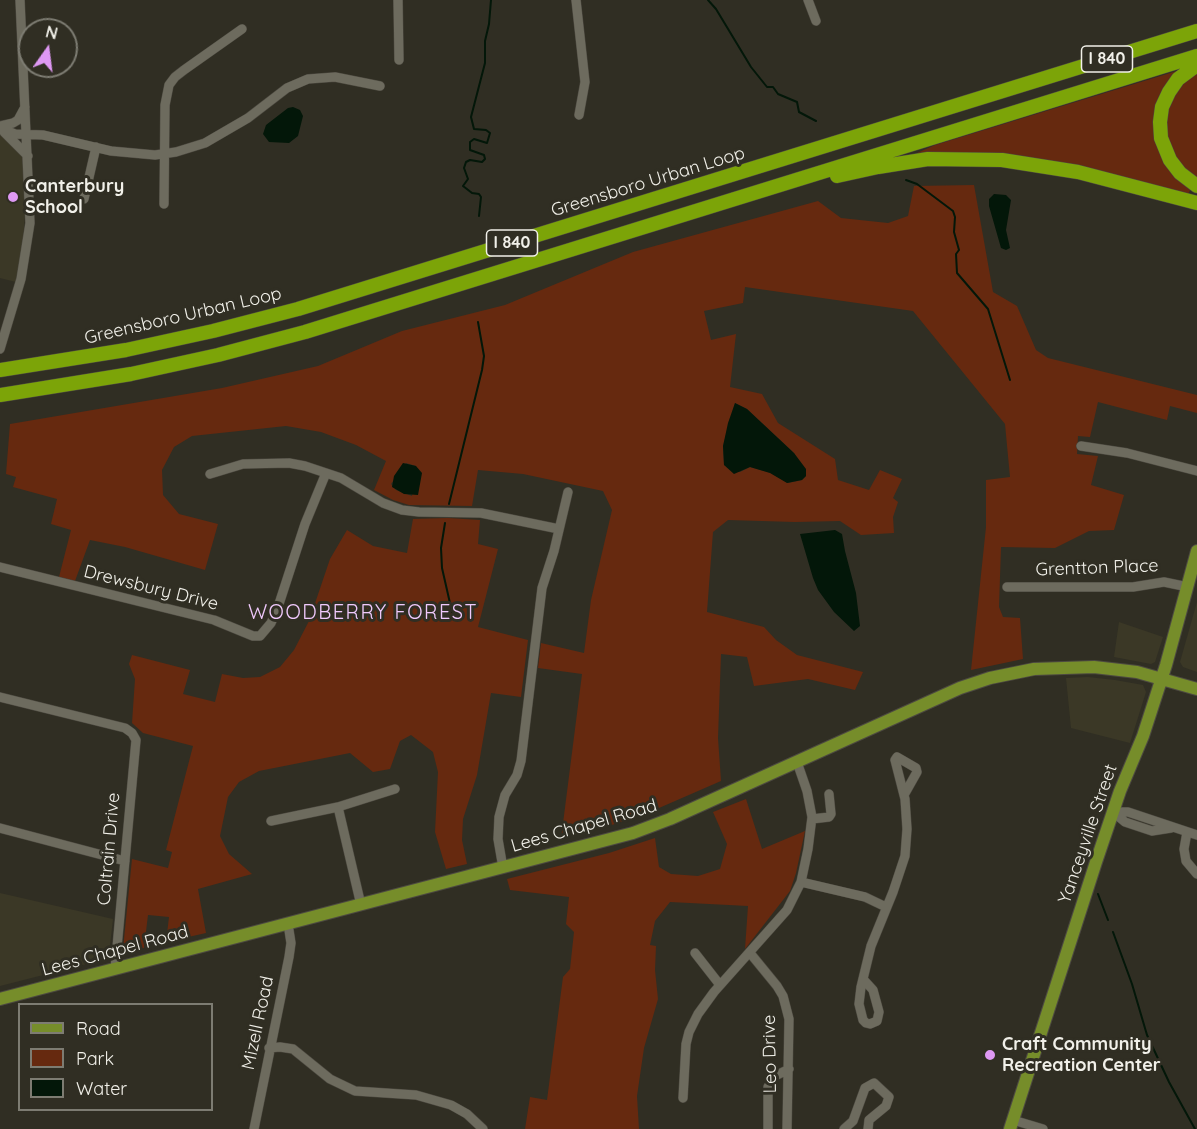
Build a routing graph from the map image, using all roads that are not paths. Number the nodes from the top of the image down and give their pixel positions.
1 (20, 0) edge
2 (398, 0) edge
3 (576, 0) edge
4 (808, 0) edge
5 (816, 21) dead end
6 (242, 29) dead end
7 (1197, 31) edge
8 (1197, 56) edge
9 (399, 60) dead end
10 (1197, 65) edge
11 (380, 86) dead end
12 (25, 107) junction
13 (579, 115) dead end
14 (0, 128) edge
15 (27, 134) junction
16 (96, 147) junction
17 (163, 154) junction
18 (28, 156) junction
19 (1197, 186) edge
20 (84, 199) dead end
21 (729, 201) junction
22 (1197, 202) edge
23 (164, 204) dead end
24 (0, 349) edge
25 (0, 370) edge
26 (0, 395) edge
27 (1081, 446) dead end
28 (1197, 471) edge
29 (326, 473) junction
30 (210, 474) dead end
31 (568, 492) dead end
32 (559, 529) junction
33 (1197, 551) edge
34 (0, 567) edge
35 (1007, 587) dead end
36 (1188, 587) junction
37 (1162, 678) junction
38 (1197, 689) edge
39 (0, 697) edge
40 (797, 762) junction
41 (395, 789) dead end
42 (829, 794) dead end
43 (904, 795) junction
44 (338, 807) junction
45 (1113, 813) junction
46 (812, 819) junction
47 (271, 821) dead end
48 (0, 828) edge
49 (1187, 832) junction
50 (1197, 835) edge
51 (125, 861) junction
52 (503, 868) junction
53 (1197, 874) edge
54 (801, 882) junction
55 (361, 905) junction
56 (886, 907) junction
57 (288, 924) junction
58 (695, 953) dead end
59 (750, 953) junction
60 (115, 969) junction
61 (863, 979) dead end
62 (720, 985) junction
63 (0, 999) edge
64 (269, 1048) junction
65 (789, 1069) junction
66 (683, 1098) dead end
67 (853, 1121) junction
68 (1012, 1124) edge
69 (868, 1128) edge
70 (254, 1129) edge
71 (483, 1129) edge
72 (768, 1129) edge
73 (787, 1129) edge
74 (844, 1129) edge
75 (1043, 1129) edge

1 - 12 street
2 - 9 street
3 - 13 street
4 - 5 street
6 - 17 street
7 - 25 highway, Greensboro Urban Loop / I 840
8 - 21 highway, I 840
10 - 19 highway
11 - 17 street
12 - 14 street
12 - 15 street
14 - 15 street
14 - 18 street
15 - 16 street
15 - 18 street
16 - 17 street
16 - 20 street
17 - 23 street
18 - 24 street
21 - 22 highway
21 - 26 highway, I 840
27 - 28 street
29 - 30 street
29 - 32 street
29 - 34 street, Drewsbury Drive
31 - 32 street
32 - 52 street
33 - 36 main road, Yanceyville Street
35 - 36 street, Grentton Place
36 - 37 main road, Yanceyville Street
37 - 38 main road, Lees Chapel Road
37 - 40 main road, Lees Chapel Road
37 - 45 main road, Yanceyville Street
39 - 51 street, Coltrain Drive
40 - 46 street
40 - 52 main road, Lees Chapel Road
41 - 44 street
42 - 46 street
43 - 43 street
43 - 56 street
44 - 47 street
44 - 55 street
45 - 49 street
45 - 68 main road, Yanceyville Street
46 - 54 street
48 - 51 street
49 - 50 street
49 - 53 street
51 - 60 street, Coltrain Drive
52 - 55 main road, Lees Chapel Road
54 - 56 street
54 - 59 street
55 - 57 main road, Lees Chapel Road
56 - 61 street
57 - 60 main road, Lees Chapel Road
57 - 64 street, Mizell Road
58 - 62 street
59 - 62 street
59 - 65 street, Leo Drive
60 - 63 main road, Lees Chapel Road
62 - 66 street
64 - 70 street, Mizell Road
64 - 71 street
65 - 72 street
65 - 73 street, Leo Drive
67 - 69 street
67 - 69 street
67 - 74 street
68 - 75 street

